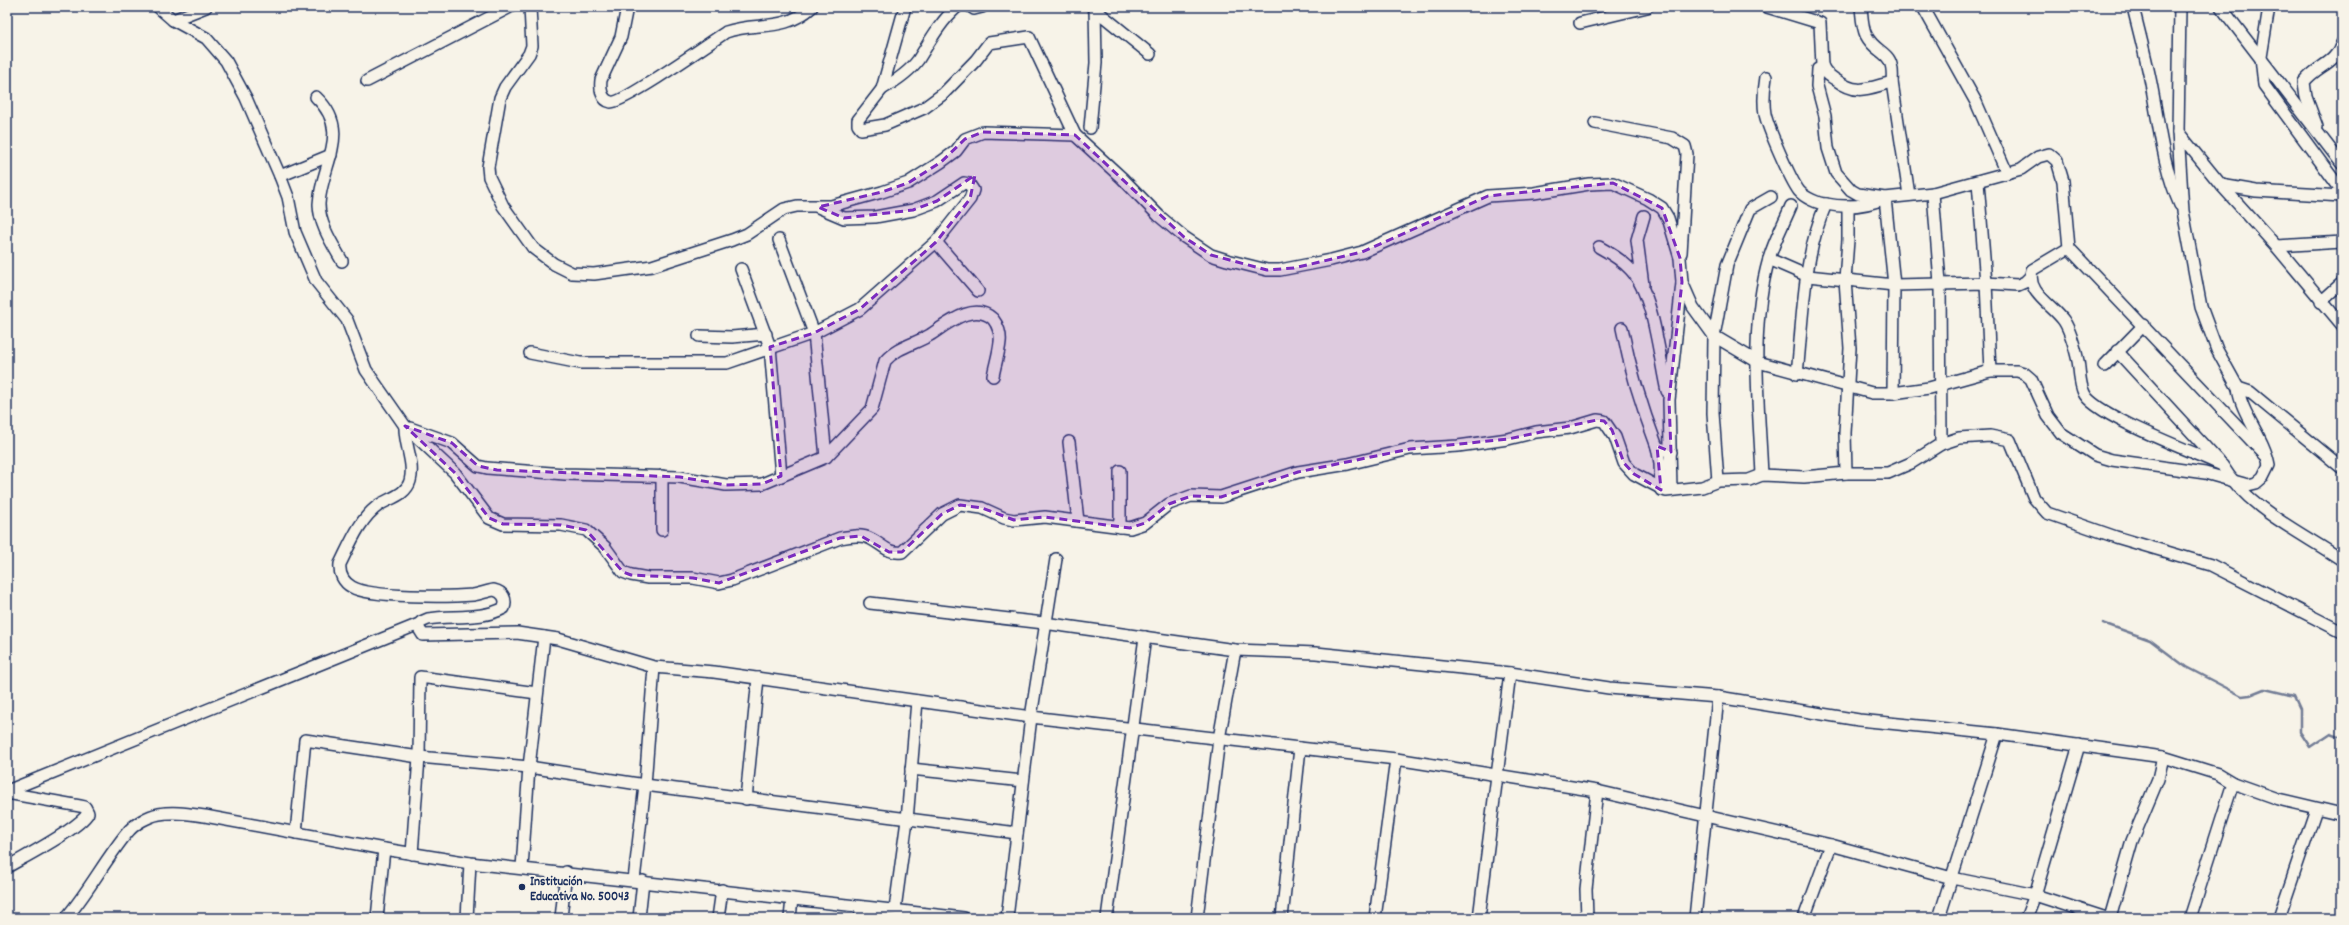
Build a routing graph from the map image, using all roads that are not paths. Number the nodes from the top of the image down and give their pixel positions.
1 (158, 7) edge
2 (206, 7) edge
3 (510, 7) edge
4 (530, 7) edge
5 (627, 7) edge
6 (812, 7) edge
7 (905, 7) edge
8 (957, 7) edge
9 (971, 7) edge
10 (982, 7) edge
11 (1647, 7) edge
12 (1768, 7) edge
13 (1861, 7) edge
14 (1923, 7) edge
15 (2133, 7) edge
16 (2180, 7) edge
17 (2221, 7) edge
18 (2269, 7) edge
19 (1094, 8) edge
20 (173, 20) junction
21 (1580, 23) dead end
22 (2342, 43) edge
23 (1150, 54) dead end
24 (2261, 57) junction
25 (1822, 66) junction
26 (1766, 77) dead end
27 (367, 81) dead end
28 (1892, 82) junction
29 (882, 89) junction
30 (316, 97) dead end
31 (1595, 123) dead end
32 (1090, 128) dead end
33 (2178, 132) junction
34 (1075, 135) junction
35 (2322, 140) junction
36 (331, 155) junction
37 (2342, 164) edge
38 (2007, 172) junction
39 (280, 176) junction
40 (1978, 182) junction
41 (2221, 185) junction
42 (2342, 190) edge
43 (1933, 193) junction
44 (1910, 195) junction
45 (2342, 196) edge
46 (1771, 197) dead end
47 (1885, 198) junction
48 (1826, 204) junction
49 (1791, 206) dead end
50 (1848, 206) junction
51 (818, 207) junction
52 (2183, 211) junction
53 (1644, 216) dead end
54 (778, 240) dead end
55 (936, 242) junction
56 (2342, 242) edge
57 (2276, 246) junction
58 (1598, 247) dead end
59 (2069, 248) junction
60 (1680, 258) junction
61 (1769, 259) junction
62 (342, 261) dead end
63 (741, 269) dead end
64 (1808, 276) junction
65 (2031, 276) junction
66 (1845, 280) junction
67 (1682, 282) junction
68 (1940, 283) junction
69 (1986, 283) junction
70 (2342, 283) edge
71 (1894, 285) junction
72 (1644, 290) junction
73 (978, 291) dead end
74 (2321, 302) junction
75 (2144, 325) junction
76 (2342, 325) edge
77 (1622, 328) dead end
78 (814, 333) junction
79 (766, 334) junction
80 (699, 336) dead end
81 (1714, 336) junction
82 (770, 347) junction
83 (2117, 351) junction
84 (530, 353) dead end
85 (1758, 362) junction
86 (2104, 366) dead end
87 (1990, 371) junction
88 (1797, 374) junction
89 (993, 376) dead end
90 (1942, 383) junction
91 (1847, 386) junction
92 (2238, 388) junction
93 (1893, 393) junction
94 (1668, 400) junction
95 (406, 426) junction
96 (1069, 442) dead end
97 (1941, 444) junction
98 (1657, 447) junction
99 (1671, 452) junction
100 (2266, 456) junction
101 (826, 457) junction
102 (2222, 466) junction
103 (2342, 468) edge
104 (1120, 471) dead end
105 (1846, 473) junction
106 (1762, 475) junction
107 (662, 476) junction
108 (781, 476) junction
109 (2230, 479) junction
110 (1718, 481) junction
111 (1666, 490) junction
112 (1078, 521) junction
113 (1120, 527) junction
114 (662, 530) dead end
115 (1056, 559) dead end
116 (2342, 560) edge
117 (870, 603) dead end
118 (1044, 623) junction
119 (419, 624) junction
120 (2342, 632) edge
121 (544, 637) junction
122 (1145, 637) junction
123 (1235, 650) junction
124 (654, 668) junction
125 (1510, 673) junction
126 (758, 678) junction
127 (537, 693) junction
128 (1718, 698) junction
129 (917, 701) junction
130 (1031, 717) junction
131 (1133, 729) junction
132 (1997, 734) junction
133 (1218, 739) junction
134 (2079, 745) junction
135 (1300, 748) junction
136 (419, 757) junction
137 (2163, 757) junction
138 (1396, 759) junction
139 (529, 767) junction
140 (911, 769) junction
141 (1496, 775) junction
142 (1023, 781) junction
143 (2234, 784) junction
144 (645, 785) junction
145 (1597, 791) junction
146 (7, 792) edge
147 (746, 799) junction
148 (2316, 809) junction
149 (2342, 814) edge
150 (1704, 817) junction
151 (907, 820) junction
152 (296, 833) junction
153 (1017, 833) junction
154 (1831, 845) junction
155 (384, 850) junction
156 (412, 854) junction
157 (470, 863) junction
158 (7, 867) edge
159 (522, 868) junction
160 (566, 872) junction
161 (1952, 878) junction
162 (639, 880) junction
163 (722, 890) junction
164 (2035, 895) junction
165 (792, 899) junction
166 (895, 909) junction
167 (861, 912) edge
168 (938, 917) edge
169 (66, 918) edge
170 (377, 918) edge
171 (467, 918) edge
172 (561, 918) edge
173 (639, 918) edge
174 (718, 918) edge
175 (790, 918) edge
176 (964, 918) edge
177 (1007, 918) edge
178 (1107, 918) edge
179 (1197, 918) edge
180 (1282, 918) edge
181 (1375, 918) edge
182 (1479, 918) edge
183 (1586, 918) edge
184 (1695, 918) edge
185 (1804, 918) edge
186 (1939, 918) edge
187 (2026, 918) edge
188 (2106, 918) edge
189 (2110, 918) edge
190 (2190, 918) edge
191 (2279, 918) edge

1 - 20 street
2 - 20 street
3 - 27 street
4 - 51 street
5 - 6 street
7 - 29 street
8 - 29 street
9 - 10 street
11 - 21 street
12 - 25 street
13 - 28 street
14 - 38 street
15 - 52 street
16 - 33 street
17 - 24 street
18 - 24 street
19 - 23 street
19 - 32 street
20 - 39 street
22 - 35 street
24 - 35 street
24 - 42 street
25 - 28 street
25 - 47 street
26 - 48 street
28 - 44 street
29 - 34 street
30 - 36 street
31 - 60 street
33 - 41 street
33 - 52 street
34 - 51 street
34 - 60 street
35 - 37 street
36 - 39 street
36 - 62 street
38 - 40 street
38 - 59 street
39 - 95 street
40 - 43 street
40 - 69 street
41 - 45 street
41 - 57 street
43 - 44 street
43 - 68 street
44 - 47 street
46 - 81 street
47 - 50 street
47 - 71 street
48 - 50 street
48 - 64 street
49 - 61 street
50 - 66 street
51 - 55 street
52 - 92 street
53 - 72 street
54 - 78 street
55 - 73 street
55 - 78 street
56 - 57 street
57 - 74 street
58 - 72 street
59 - 65 street
59 - 75 street
60 - 67 street
61 - 64 street
61 - 85 street
63 - 79 street
64 - 66 street
64 - 88 street
65 - 69 street
65 - 102 street
66 - 71 street
66 - 91 street
67 - 81 street
67 - 94 street
68 - 69 street
68 - 71 street
68 - 90 street
69 - 87 street
70 - 74 street
71 - 93 street
72 - 94 street
74 - 76 street
75 - 83 street
75 - 100 street
77 - 98 street
78 - 82 street
78 - 101 street
79 - 80 street
79 - 82 street
81 - 85 street
81 - 110 street
82 - 84 street
82 - 108 street
83 - 86 street
83 - 102 street
85 - 88 street
85 - 106 street
87 - 90 street
87 - 109 street
88 - 91 street
89 - 101 street
90 - 93 street
90 - 97 street
91 - 93 street
91 - 105 street
92 - 100 street
92 - 103 street
94 - 99 street
95 - 107 street
95 - 112 street
95 - 119 street
96 - 112 street
97 - 105 street
97 - 120 street
98 - 99 street
98 - 111 street
99 - 111 street
100 - 109 street
101 - 108 street
102 - 109 street
104 - 113 street
105 - 106 street
106 - 110 street
107 - 108 street
107 - 114 street
109 - 116 street
110 - 111 street
111 - 113 street
112 - 113 street
115 - 118 street
117 - 118 street
118 - 122 street
118 - 130 street
119 - 121 street
119 - 146 street
121 - 124 street
121 - 127 street
122 - 123 street
122 - 131 street
123 - 125 street
123 - 133 street
124 - 126 street
124 - 144 street
125 - 128 street
125 - 141 street
126 - 129 street
126 - 147 street
127 - 136 street
127 - 139 street
128 - 132 street
128 - 150 street
129 - 130 street
129 - 140 street
130 - 131 street
130 - 142 street
131 - 133 street
131 - 178 street
132 - 134 street
132 - 161 street
133 - 135 street
133 - 179 street
134 - 137 street
134 - 164 street
135 - 138 street
135 - 180 street
136 - 139 street
136 - 152 street
136 - 156 street
137 - 143 street
137 - 189 street
138 - 141 street
138 - 181 street
139 - 144 street
139 - 159 street
140 - 142 street
140 - 151 street
141 - 145 street
141 - 182 street
142 - 153 street
143 - 148 street
143 - 190 street
144 - 147 street
144 - 162 street
145 - 150 street
145 - 183 street
146 - 158 street
147 - 151 street
148 - 149 street
148 - 191 street
150 - 154 street
150 - 184 street
151 - 153 street
151 - 166 street
152 - 155 street
152 - 169 street
153 - 177 street
154 - 161 street
154 - 185 street
155 - 156 street
155 - 170 street
156 - 157 street
157 - 159 street
157 - 171 street
159 - 160 street
160 - 162 street
160 - 172 street
161 - 164 street
161 - 186 street
162 - 163 street
162 - 173 street
163 - 165 street
163 - 174 street
164 - 187 street
164 - 188 street
165 - 167 street
165 - 175 street
166 - 167 street
166 - 168 street
168 - 176 street

